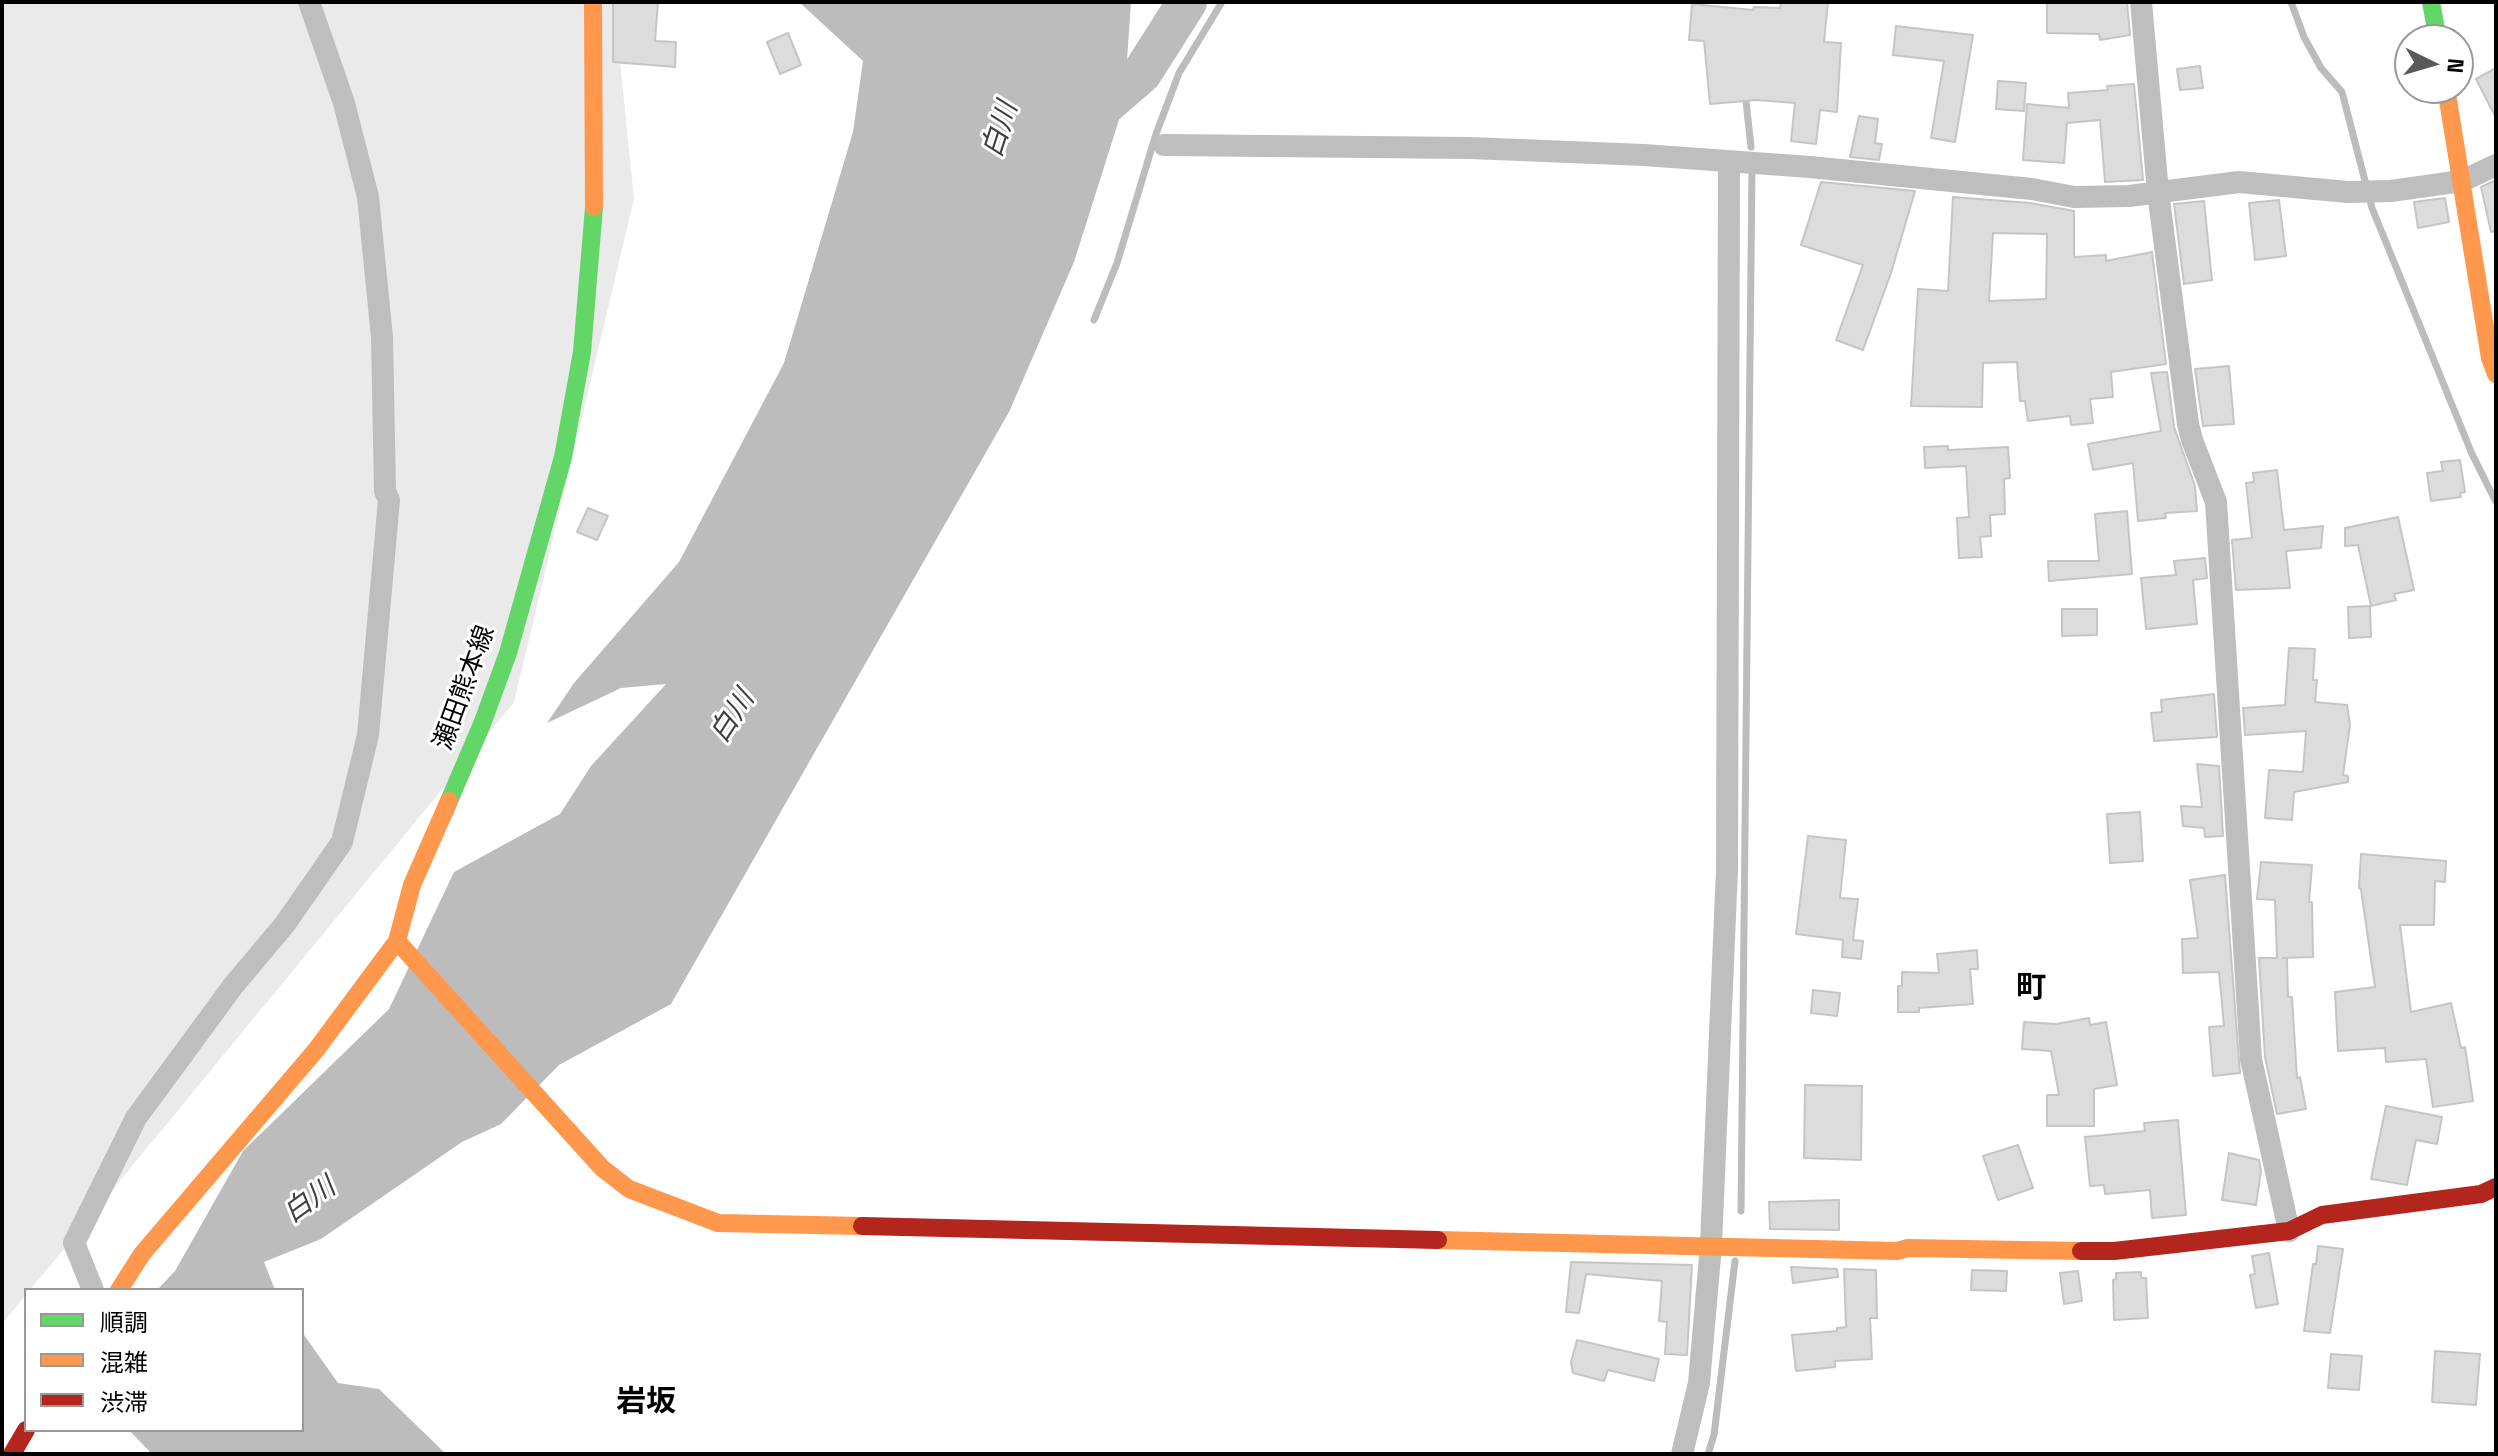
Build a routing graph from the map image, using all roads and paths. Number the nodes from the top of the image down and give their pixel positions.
1 (309, 2) edge
2 (593, 2) edge
3 (2141, 2) edge
4 (2431, 2) edge
5 (2435, 24) edge
6 (2449, 104) edge
7 (1164, 145) dead end
8 (1729, 162) junction
9 (2496, 165) edge
10 (2462, 181) junction
11 (2158, 192) junction
12 (2496, 374) edge
13 (403, 948) junction
14 (2496, 1187) edge
15 (2289, 1231) junction
16 (1711, 1245) junction
17 (92, 1288) edge
18 (120, 1288) edge
19 (25, 1432) edge
20 (12, 1454) edge
21 (1682, 1454) edge

1 - 17 street
2 - 13 street, 瀬田熊本線
3 - 11 street
4 - 5 street
6 - 10 street
7 - 8 street
8 - 11 street
8 - 16 street
9 - 10 street
10 - 11 street
10 - 12 street
11 - 15 street
13 - 16 street
13 - 18 street, 瀬田熊本線
14 - 15 street
15 - 16 street
16 - 21 street
19 - 20 street

